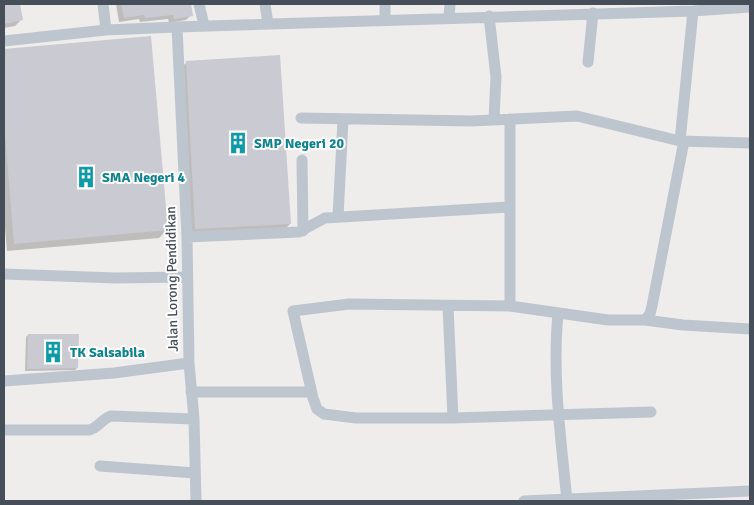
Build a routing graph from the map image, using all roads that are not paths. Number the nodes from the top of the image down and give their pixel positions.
1 (103, 4) edge
2 (199, 4) edge
3 (265, 4) edge
4 (385, 4) edge
5 (450, 4) edge
6 (748, 6) edge
7 (536, 9) edge
8 (579, 9) edge
9 (693, 11) junction
10 (592, 13) junction
11 (489, 16) junction
12 (449, 17) junction
13 (385, 19) junction
14 (268, 24) junction
15 (204, 25) junction
16 (177, 26) junction
17 (106, 30) junction
18 (4, 41) edge
19 (588, 62) dead end
20 (301, 118) dead end
21 (494, 119) junction
22 (510, 119) junction
23 (343, 120) junction
24 (682, 141) junction
25 (750, 143) edge
26 (302, 160) dead end
27 (509, 207) junction
28 (338, 217) junction
29 (303, 231) junction
30 (187, 237) junction
31 (4, 274) edge
32 (188, 277) junction
33 (448, 306) junction
34 (510, 306) junction
35 (558, 314) junction
36 (645, 320) junction
37 (750, 329) edge
38 (189, 363) junction
39 (4, 381) edge
40 (191, 392) junction
41 (311, 392) junction
42 (652, 412) dead end
43 (559, 416) junction
44 (453, 418) junction
45 (194, 419) junction
46 (4, 430) edge
47 (100, 466) dead end
48 (195, 473) junction
49 (750, 491) edge
50 (567, 500) edge
51 (196, 501) edge
52 (524, 501) edge

1 - 17 street
2 - 15 street
3 - 14 street
4 - 13 street
5 - 12 street
6 - 9 street
7 - 8 street
7 - 11 street
8 - 10 street
9 - 10 street
9 - 24 street
10 - 19 street
11 - 12 street
11 - 21 street
12 - 13 street
13 - 14 street
14 - 15 street
15 - 16 street
16 - 17 street
16 - 30 street, Jalan Lorong Pendidikan
17 - 18 street
20 - 23 street
21 - 22 street
21 - 23 street
22 - 24 street
22 - 27 street
23 - 28 street
24 - 25 street
24 - 36 street
26 - 29 street
27 - 28 street
27 - 34 street
28 - 29 street
29 - 30 street
30 - 32 street, Jalan Lorong Pendidikan
31 - 32 street
32 - 38 street, Jalan Lorong Pendidikan
33 - 34 street
33 - 41 street
33 - 44 street
34 - 35 street
35 - 36 street
35 - 43 street
36 - 37 street
38 - 39 street
38 - 40 street, Jalan Lorong Pendidikan
40 - 41 street
40 - 45 street, Jalan Lorong Pendidikan
41 - 44 street
42 - 43 street
43 - 44 street
43 - 50 street
45 - 46 street
45 - 48 street, Jalan Lorong Pendidikan
47 - 48 street
48 - 51 street, Jalan Lorong Pendidikan
49 - 50 street
50 - 52 street

